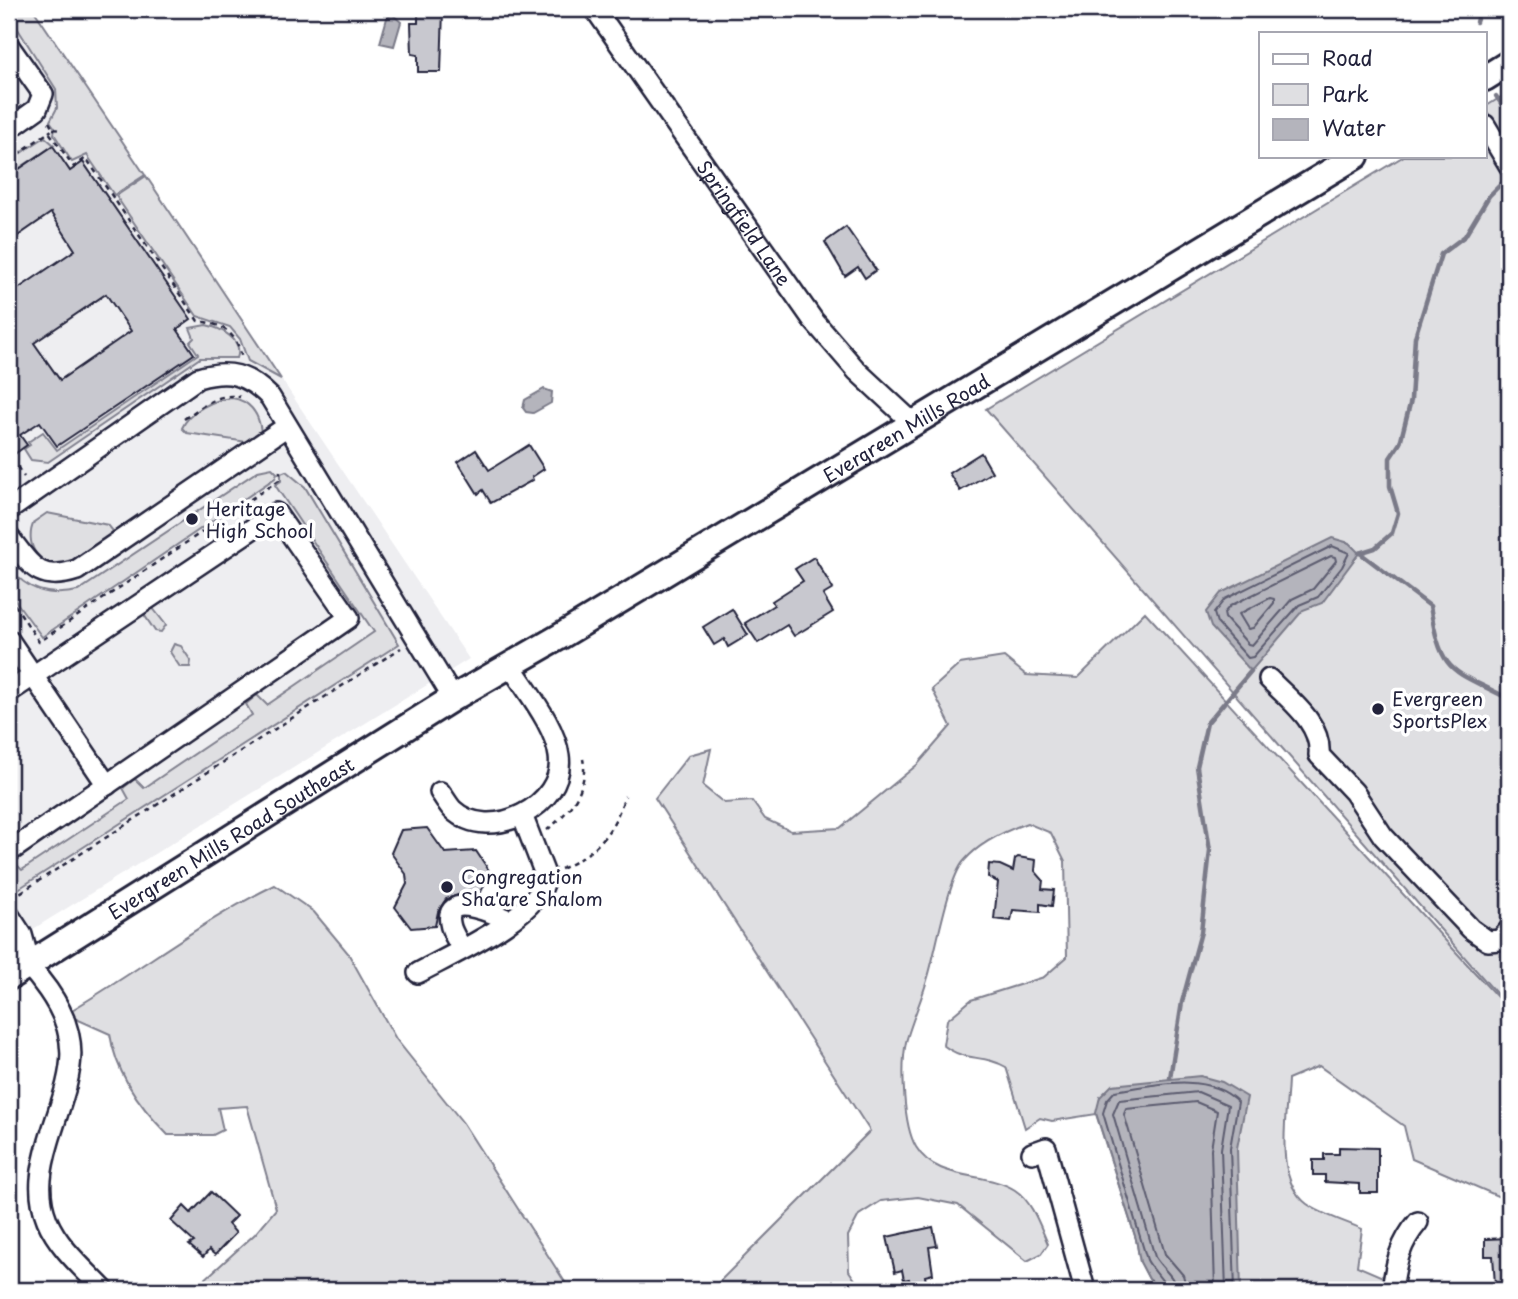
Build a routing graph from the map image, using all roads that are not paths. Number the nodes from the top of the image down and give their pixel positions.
1 (594, 9) edge
2 (9, 46) edge
3 (1509, 63) edge
4 (16, 70) edge
5 (1486, 77) edge
6 (1486, 127) edge
7 (9, 130) edge
8 (1353, 158) edge
9 (1509, 166) edge
10 (913, 423) junction
11 (286, 428) junction
12 (9, 510) edge
13 (9, 537) edge
14 (9, 640) edge
15 (511, 666) junction
16 (33, 675) junction
17 (1269, 679) dead end
18 (9, 692) edge
19 (453, 698) junction
20 (107, 785) junction
21 (440, 792) dead end
22 (522, 815) junction
23 (11, 846) edge
24 (9, 915) edge
25 (509, 920) junction
26 (1509, 930) edge
27 (9, 947) edge
28 (462, 949) junction
29 (30, 964) junction
30 (418, 973) dead end
31 (9, 977) edge
32 (1032, 1153) dead end
33 (1418, 1222) dead end
34 (104, 1290) edge
35 (1084, 1290) edge
36 (1392, 1290) edge

1 - 10 street, Springfield Lane
2 - 4 street
3 - 5 main road
4 - 7 street
6 - 9 street
8 - 10 main road, Evergreen Mills Road
10 - 15 main road, Evergreen Mills Road
11 - 12 street
11 - 13 street
11 - 19 street
14 - 16 street
15 - 19 main road, Evergreen Mills Road
15 - 22 street
16 - 18 street
16 - 20 street
16 - 20 street
17 - 26 street
19 - 29 main road, Evergreen Mills Road Southeast
20 - 23 street
21 - 22 street
22 - 25 street
24 - 29 street
25 - 28 street
25 - 28 street
27 - 29 street
28 - 30 street
29 - 31 main road, Evergreen Mills Road Southeast
29 - 34 street
32 - 35 street
33 - 36 street

